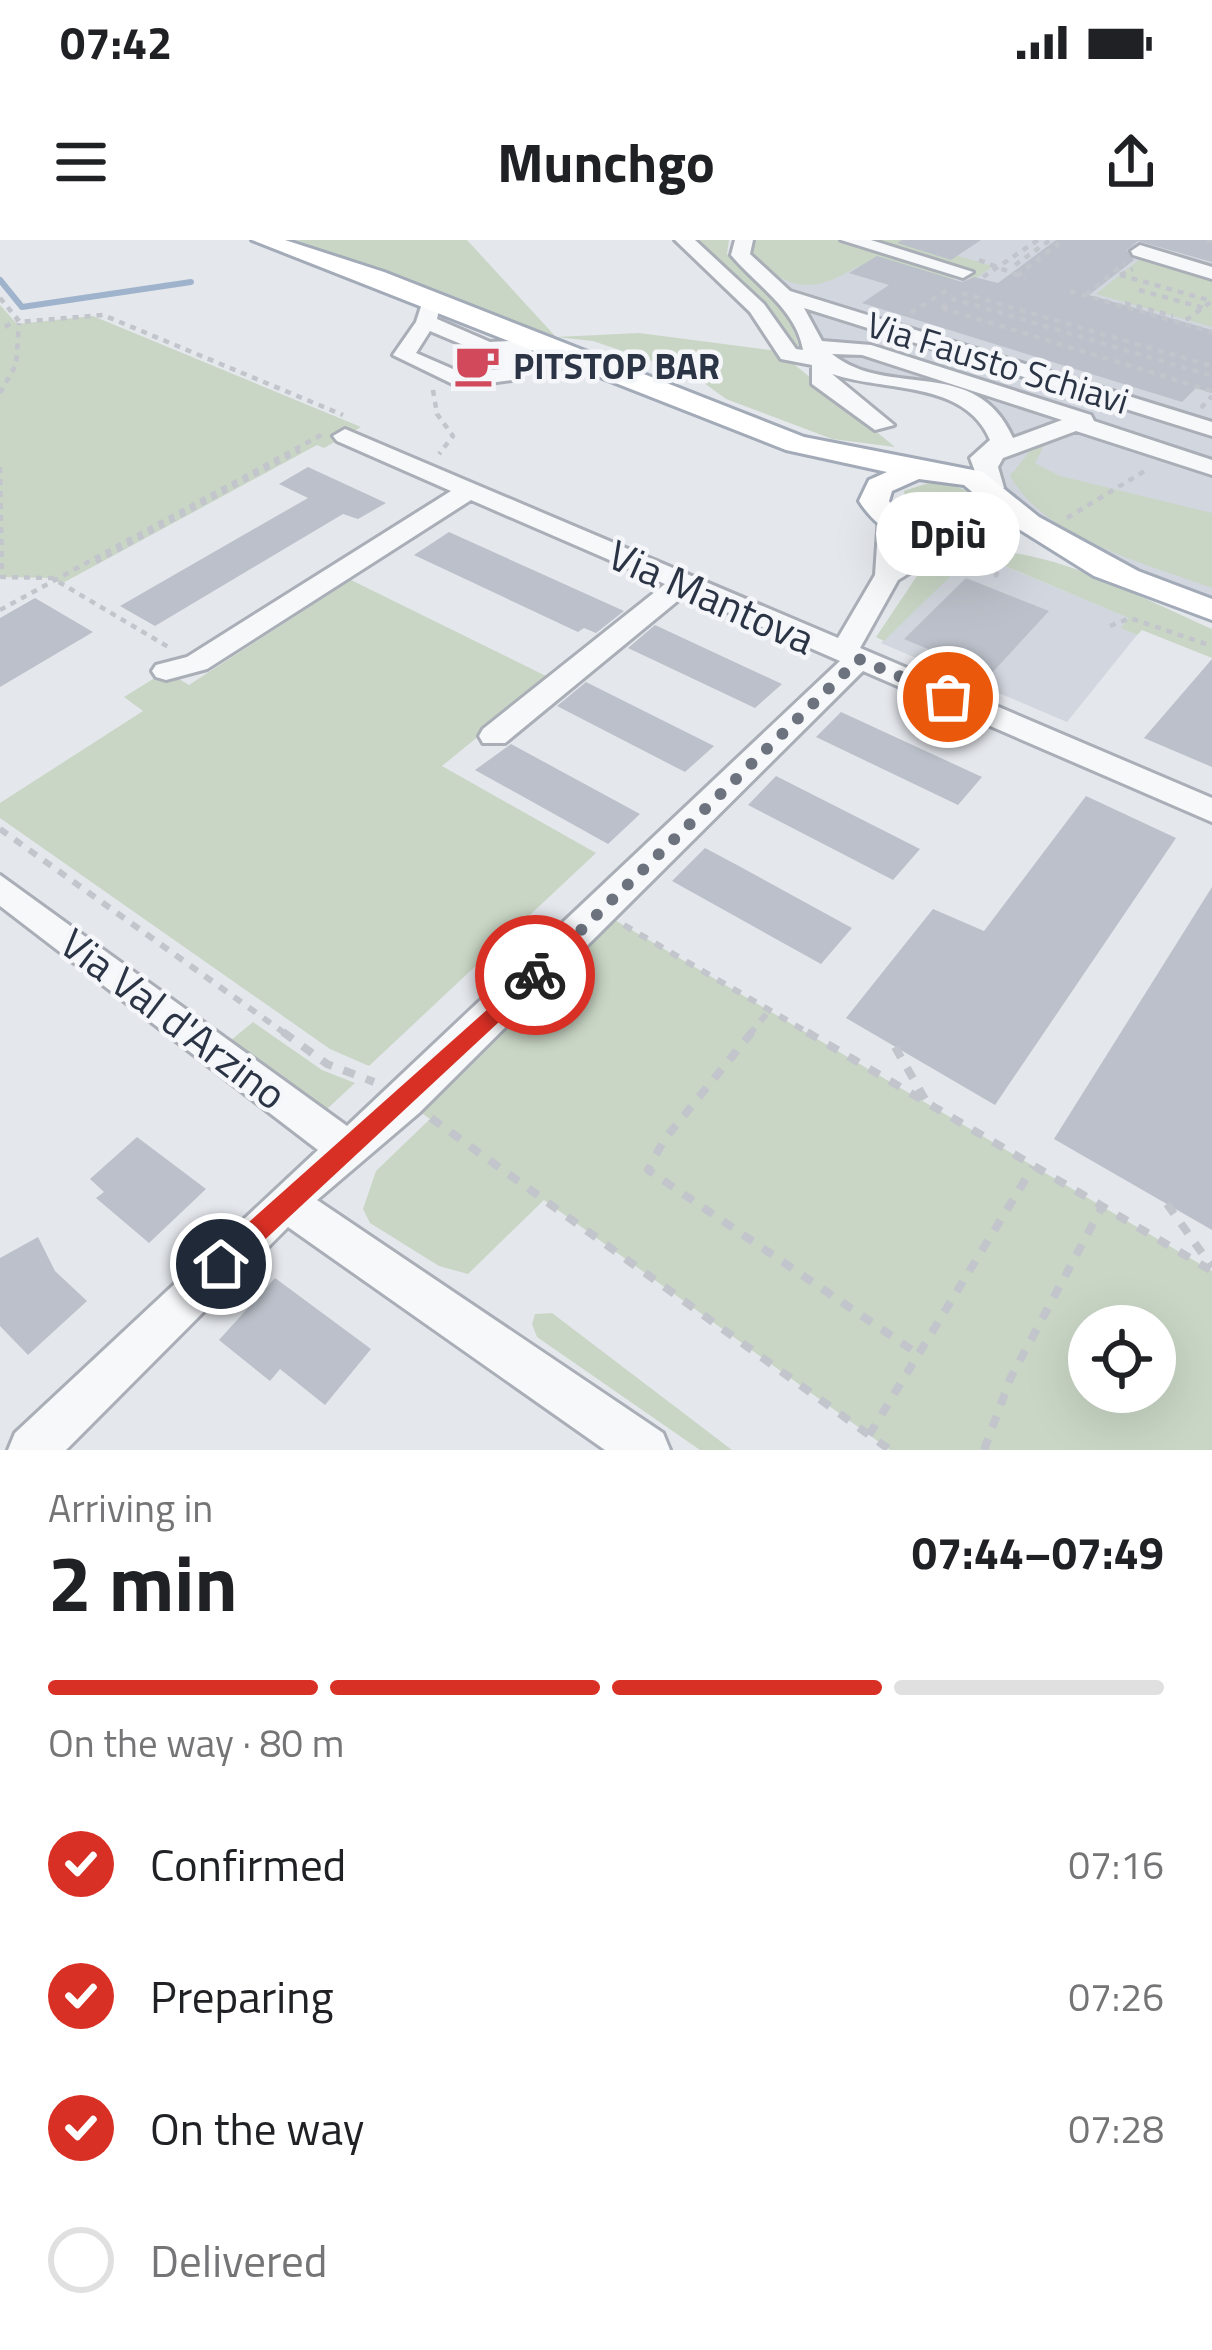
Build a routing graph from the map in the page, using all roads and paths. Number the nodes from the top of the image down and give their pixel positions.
1 (263, 240) edge
2 (684, 240) edge
3 (744, 240) edge
4 (850, 240) edge
5 (1038, 240) edge
6 (1050, 240) edge
7 (1063, 240) edge
8 (1131, 264) junction
9 (1015, 265) dead end
10 (1000, 266) junction
11 (1116, 269) dead end
12 (1157, 275) dead end
13 (1017, 276) junction
14 (1202, 276) edge
15 (962, 278) junction
16 (1025, 278) dead end
17 (1148, 283) junction
18 (949, 289) dead end
19 (1169, 289) junction
20 (1139, 290) junction
21 (1070, 291) dead end
22 (784, 295) junction
23 (939, 295) dead end
24 (1192, 295) junction
25 (1160, 296) junction
26 (0, 298) edge
27 (954, 299) junction
28 (1212, 301) edge
29 (1184, 303) junction
30 (1123, 304) junction
31 (1204, 308) junction
32 (1146, 309) junction
33 (429, 311) junction
34 (998, 313) junction
35 (1168, 317) junction
36 (18, 320) junction
37 (1020, 320) junction
38 (985, 322) junction
39 (5, 328) dead end
40 (1008, 330) junction
41 (1210, 334) edge
42 (545, 345) junction
43 (514, 347) junction
44 (818, 354) junction
45 (1212, 366) edge
46 (441, 372) junction
47 (1212, 377) edge
48 (1202, 389) junction
49 (1212, 391) edge
50 (0, 393) edge
51 (1076, 423) junction
52 (884, 425) dead end
53 (348, 427) junction
54 (1212, 430) edge
55 (311, 440) junction
56 (796, 444) junction
57 (992, 453) junction
58 (1172, 454) junction
59 (436, 456) dead end
60 (0, 467) edge
61 (1212, 467) edge
62 (916, 470) junction
63 (946, 471) junction
64 (470, 490) junction
65 (998, 496) junction
66 (881, 509) junction
67 (1058, 523) dead end
68 (959, 539) junction
69 (1012, 549) dead end
70 (888, 575) junction
71 (1126, 576) junction
72 (994, 578) dead end
73 (55, 580) junction
74 (683, 583) junction
75 (0, 610) edge
76 (1212, 610) edge
77 (1110, 626) dead end
78 (1212, 646) edge
79 (851, 656) junction
80 (197, 663) junction
81 (166, 671) dead end
82 (494, 736) dead end
83 (1212, 811) edge
84 (0, 829) edge
85 (0, 888) edge
86 (615, 920) dead end
87 (769, 1010) junction
88 (895, 1047) dead end
89 (381, 1085) dead end
90 (928, 1104) junction
91 (431, 1118) dead end
92 (347, 1149) junction
93 (1034, 1166) junction
94 (285, 1202) junction
95 (1167, 1204) dead end
96 (1102, 1207) junction
97 (1212, 1269) edge
98 (921, 1356) junction
99 (869, 1435) junction
100 (32, 1450) edge
101 (646, 1450) edge
102 (890, 1450) edge
103 (984, 1450) edge

1 - 33 main road
2 - 44 street
3 - 22 street
4 - 15 street
5 - 10 path
6 - 9 path
7 - 13 path
8 - 11 path
8 - 14 street
8 - 17 path
10 - 13 path
10 - 15 path
12 - 17 path
13 - 16 path
14 - 19 path
14 - 24 path
15 - 27 path
15 - 45 path
17 - 19 path
17 - 20 path
18 - 23 path
19 - 24 path
19 - 25 path
20 - 25 path
20 - 30 path
21 - 30 path
22 - 44 street
22 - 54 street, Via Fausto Schiavi
24 - 28 path
24 - 29 path
25 - 29 path
25 - 32 path
26 - 36 path
27 - 34 path
27 - 38 path
28 - 31 path
29 - 31 path
29 - 35 path
30 - 32 path
30 - 35 path
31 - 35 path
32 - 35 path
33 - 42 main road
33 - 43 street
33 - 46 street
34 - 37 path
34 - 38 path
35 - 41 path
36 - 39 path
36 - 50 path
36 - 53 path
37 - 40 path
37 - 47 path
38 - 40 path
40 - 48 path
42 - 43 street
42 - 56 main road
43 - 46 street
44 - 51 street
44 - 52 street
44 - 57 street
46 - 59 path
47 - 48 path
48 - 49 path
51 - 57 street
51 - 58 street
53 - 55 path
53 - 64 street, Via Mantova
55 - 73 path
55 - 73 path
56 - 62 main road
56 - 66 main road
57 - 63 street
57 - 65 street
58 - 61 street
58 - 67 path
60 - 73 path
62 - 63 main road
62 - 66 main road
63 - 65 main road
64 - 74 street, Via Mantova
64 - 80 street
65 - 68 main road
65 - 71 main road
66 - 68 main road
66 - 70 street
68 - 70 street
68 - 71 main road
69 - 72 path
70 - 79 street
71 - 76 main road
73 - 75 path
73 - 80 path
74 - 79 street, Via Mantova
74 - 82 street
77 - 78 path
79 - 83 street, Via Mantova
79 - 92 street
80 - 81 street
84 - 89 path
85 - 92 street, Via Val d'Arzino
86 - 87 path
87 - 90 path
87 - 98 path
88 - 90 path
90 - 93 path
91 - 99 path
92 - 94 street
93 - 96 path
93 - 98 path
94 - 100 street
94 - 101 street
95 - 97 path
96 - 97 path
96 - 103 path
98 - 99 path
99 - 102 path

